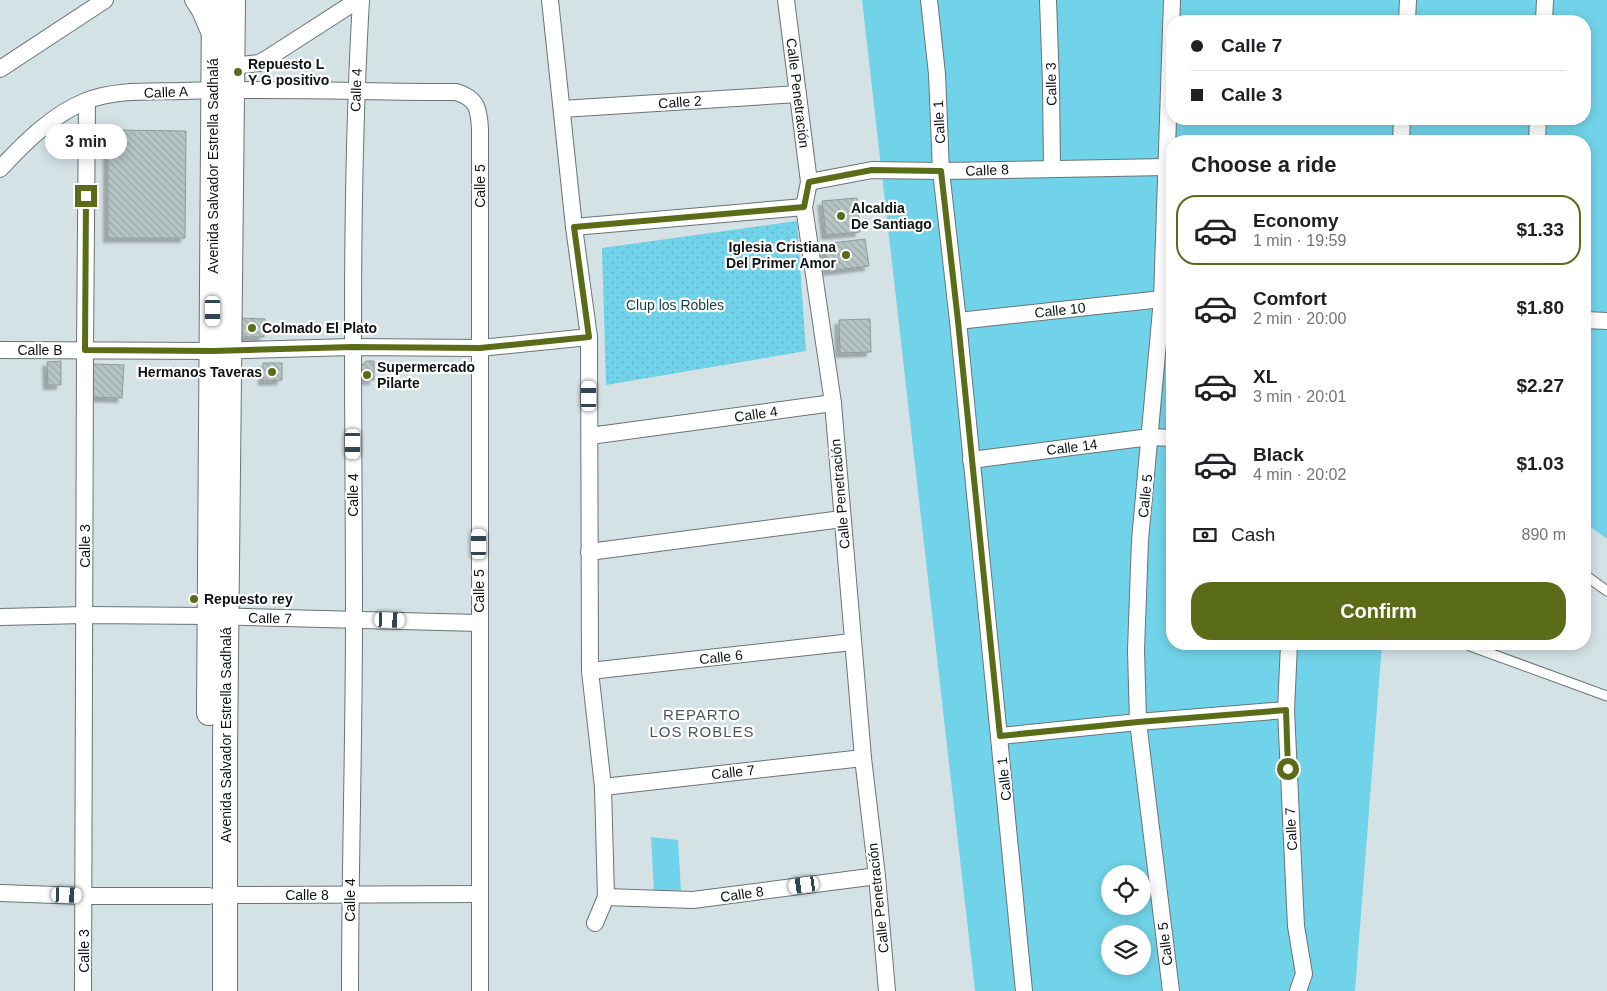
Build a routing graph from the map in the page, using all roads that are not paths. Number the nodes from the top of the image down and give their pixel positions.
1 (105, 0) edge
2 (192, 0) edge
3 (214, 0) edge
4 (233, 0) edge
5 (359, 0) edge
6 (550, 0) edge
7 (786, 0) edge
8 (929, 0) edge
9 (1048, 0) edge
10 (1172, 0) edge
11 (1408, 0) edge
12 (1545, 0) edge
13 (1172, 15) edge
14 (1407, 15) edge
15 (1544, 15) edge
16 (213, 43) junction
17 (232, 66) junction
18 (0, 68) edge
19 (222, 90) junction
20 (356, 92) junction
21 (798, 94) junction
22 (87, 101) junction
23 (474, 102) joint
24 (562, 109) junction
25 (1166, 167) edge
26 (1052, 168) junction
27 (0, 169) edge
28 (941, 171) junction
29 (809, 182) junction
30 (1166, 193) edge
31 (804, 207) junction
32 (574, 227) junction
33 (1162, 299) junction
34 (1591, 320) edge
35 (958, 321) junction
36 (1607, 321) edge
37 (589, 337) junction
38 (352, 347) junction
39 (480, 348) junction
40 (0, 350) edge
41 (85, 350) junction
42 (222, 351) junction
43 (833, 403) junction
44 (590, 436) junction
45 (1150, 437) junction
46 (1166, 438) edge
47 (971, 460) junction
48 (842, 519) junction
49 (589, 552) junction
50 (1591, 580) edge
51 (1607, 591) edge
52 (85, 615) junction
53 (218, 617) junction
54 (0, 618) edge
55 (354, 619) junction
56 (479, 623) junction
57 (852, 642) junction
58 (1289, 650) edge
59 (1481, 650) edge
60 (590, 671) junction
61 (1607, 696) edge
62 (1286, 710) junction
63 (1138, 722) junction
64 (1000, 736) junction
65 (863, 758) junction
66 (602, 787) junction
67 (877, 876) junction
68 (0, 893) edge
69 (350, 894) junction
70 (479, 894) junction
71 (218, 895) junction
72 (84, 896) junction
73 (606, 897) junction
74 (595, 922) dead end
75 (1300, 987) edge
76 (83, 991) edge
77 (209, 991) edge
78 (226, 991) edge
79 (350, 991) edge
80 (480, 991) edge
81 (887, 991) edge
82 (1024, 991) edge
83 (1170, 991) edge

1 - 18 street
2 - 16 street
3 - 16 main road, Avenida Salvador Estrella Sadhalá
4 - 17 main road, Avenida Salvador Estrella Sadhalá
5 - 17 street
5 - 20 street, Calle 4
6 - 24 street
7 - 21 street, Calle Penetración
8 - 28 street, Calle 1
9 - 26 street, Calle 3
10 - 13 street, Calle 5
11 - 14 street
12 - 15 street
16 - 19 main road, Avenida Salvador Estrella Sadhalá
17 - 19 main road, Avenida Salvador Estrella Sadhalá
19 - 20 street, Calle A
19 - 22 street, Calle A
19 - 42 main road, Avenida Salvador Estrella Sadhalá
20 - 23 street, Calle A
20 - 38 street, Calle 4
21 - 24 street, Calle 2
21 - 29 street, Calle Penetración
22 - 27 street, Calle A
22 - 41 street, Calle 3
23 - 39 street, Calle 5
24 - 32 street
25 - 26 street, Calle 8
26 - 28 street, Calle 8
28 - 29 street, Calle 8
28 - 35 street, Calle 1
29 - 31 street, Calle Penetración
30 - 33 street, Calle 5
31 - 32 street
31 - 43 street, Calle Penetración
32 - 37 street
33 - 35 street, Calle 10
33 - 45 street, Calle 5
34 - 36 street
35 - 47 street, Calle 1
37 - 39 street, Calle B
37 - 44 street
38 - 39 street, Calle B
38 - 42 street, Calle B
38 - 55 street, Calle 4
39 - 56 street, Calle 5
40 - 41 street, Calle B
41 - 42 street, Calle B
41 - 52 street, Calle 3
42 - 53 main road, Avenida Salvador Estrella Sadhalá
43 - 44 street, Calle 4
43 - 48 street, Calle Penetración
44 - 49 street
45 - 46 street, Calle 14
45 - 47 street, Calle 14
45 - 63 street, Calle 5
47 - 64 street, Calle 1
48 - 49 street
48 - 57 street, Calle Penetración
49 - 60 street
50 - 51 lane
52 - 53 street, Calle 7
52 - 54 street, Calle 7
52 - 72 street, Calle 3
53 - 55 street, Calle 7
53 - 71 main road, Avenida Salvador Estrella Sadhalá
55 - 56 street, Calle 7
55 - 69 street, Calle 4
56 - 70 street, Calle 5
57 - 60 street, Calle 6
57 - 65 street, Calle Penetración
58 - 62 street, Calle 7
59 - 61 lane
60 - 66 street
62 - 63 street
62 - 75 street, Calle 7
63 - 64 street
63 - 83 street, Calle 5
64 - 82 street, Calle 1
65 - 66 street, Calle 7
65 - 67 street, Calle Penetración
66 - 73 street
67 - 73 street, Calle 8
67 - 81 street, Calle Penetración
68 - 72 street, Calle 8
69 - 70 street, Calle 8
69 - 71 street, Calle 8
69 - 79 street, Calle 4
70 - 80 street, Calle 5
71 - 72 street, Calle 8
71 - 77 main road, Avenida Salvador Estrella Sadhalá
71 - 78 main road, Avenida Salvador Estrella Sadhalá
72 - 76 street, Calle 3
73 - 74 street

